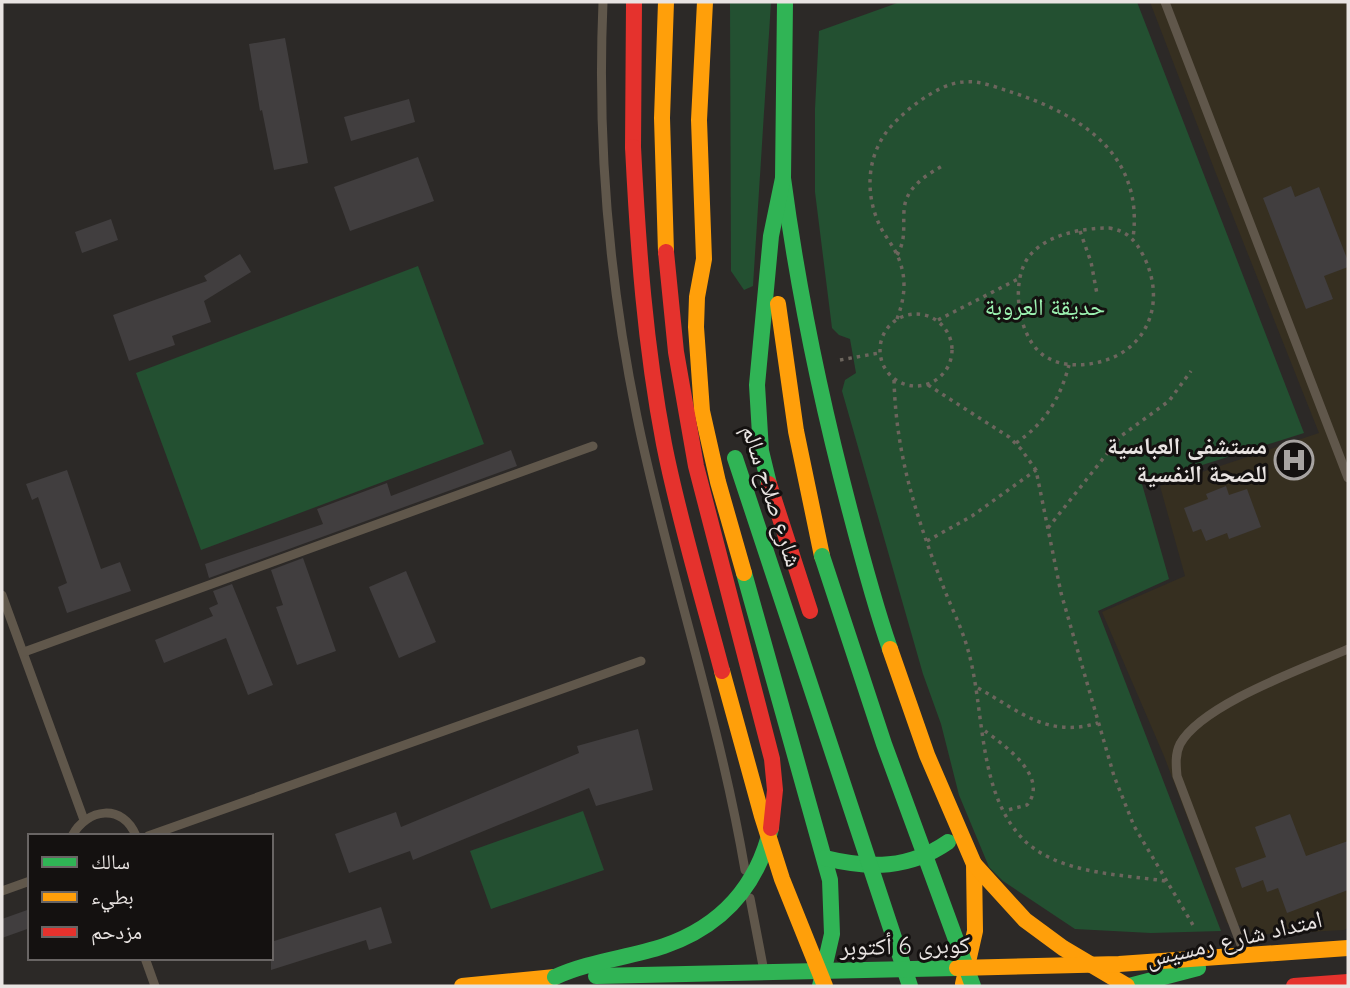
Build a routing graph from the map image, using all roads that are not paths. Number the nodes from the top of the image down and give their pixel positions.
1 (603, 2) edge
2 (634, 2) edge
3 (666, 2) edge
4 (705, 2) edge
5 (785, 2) edge
6 (1165, 2) edge
7 (783, 178) junction
8 (771, 236) junction
9 (697, 297) junction
10 (715, 358) dead end
11 (729, 438) dead end
12 (593, 446) dead end
13 (1348, 478) edge
14 (2, 595) edge
15 (816, 629) dead end
16 (1348, 649) edge
17 (24, 652) junction
18 (640, 661) dead end
19 (84, 820) junction
20 (959, 833) junction
21 (74, 834) edge
22 (135, 834) edge
23 (154, 834) edge
24 (889, 854) dead end
25 (825, 858) junction
26 (974, 864) junction
27 (897, 880) dead end
28 (28, 882) edge
29 (2, 891) edge
30 (1348, 937) edge
31 (919, 947) dead end
32 (1348, 947) edge
33 (1245, 956) junction
34 (146, 960) edge
35 (555, 977) junction
36 (1348, 982) edge
37 (155, 986) edge
38 (462, 986) edge
39 (767, 986) edge
40 (823, 986) edge
41 (910, 986) edge
42 (932, 986) edge
43 (963, 986) edge
44 (973, 986) edge
45 (1128, 986) edge
46 (1294, 986) edge

1 - 39 lane
2 - 40 main road, bridge
3 - 35 main road, bridge
4 - 9 main road
5 - 7 main road, شارع صلاح سالم
6 - 13 lane
7 - 8 main road, شارع صلاح سالم
7 - 20 main road
8 - 15 main road, شارع صلاح سالم, bridge
8 - 44 main road, bridge
9 - 10 main road
9 - 25 main road
11 - 41 main road, شارع صلاح سالم, bridge
12 - 17 lane
14 - 17 lane
16 - 33 lane
17 - 19 lane
18 - 23 lane
19 - 21 lane
19 - 22 lane
20 - 25 main road
20 - 26 main road
24 - 27 main road
25 - 40 main road
26 - 43 main road
26 - 45 main road
28 - 29 lane
30 - 33 main road, امتداد شارع رمسيس
31 - 42 main road
32 - 35 main road, كوبرى 6 أكتوبر, bridge
33 - 45 main road, امتداد شارع رمسيس
34 - 37 lane
35 - 38 main road, كوبرى 6 أكتوبر
36 - 46 main road

